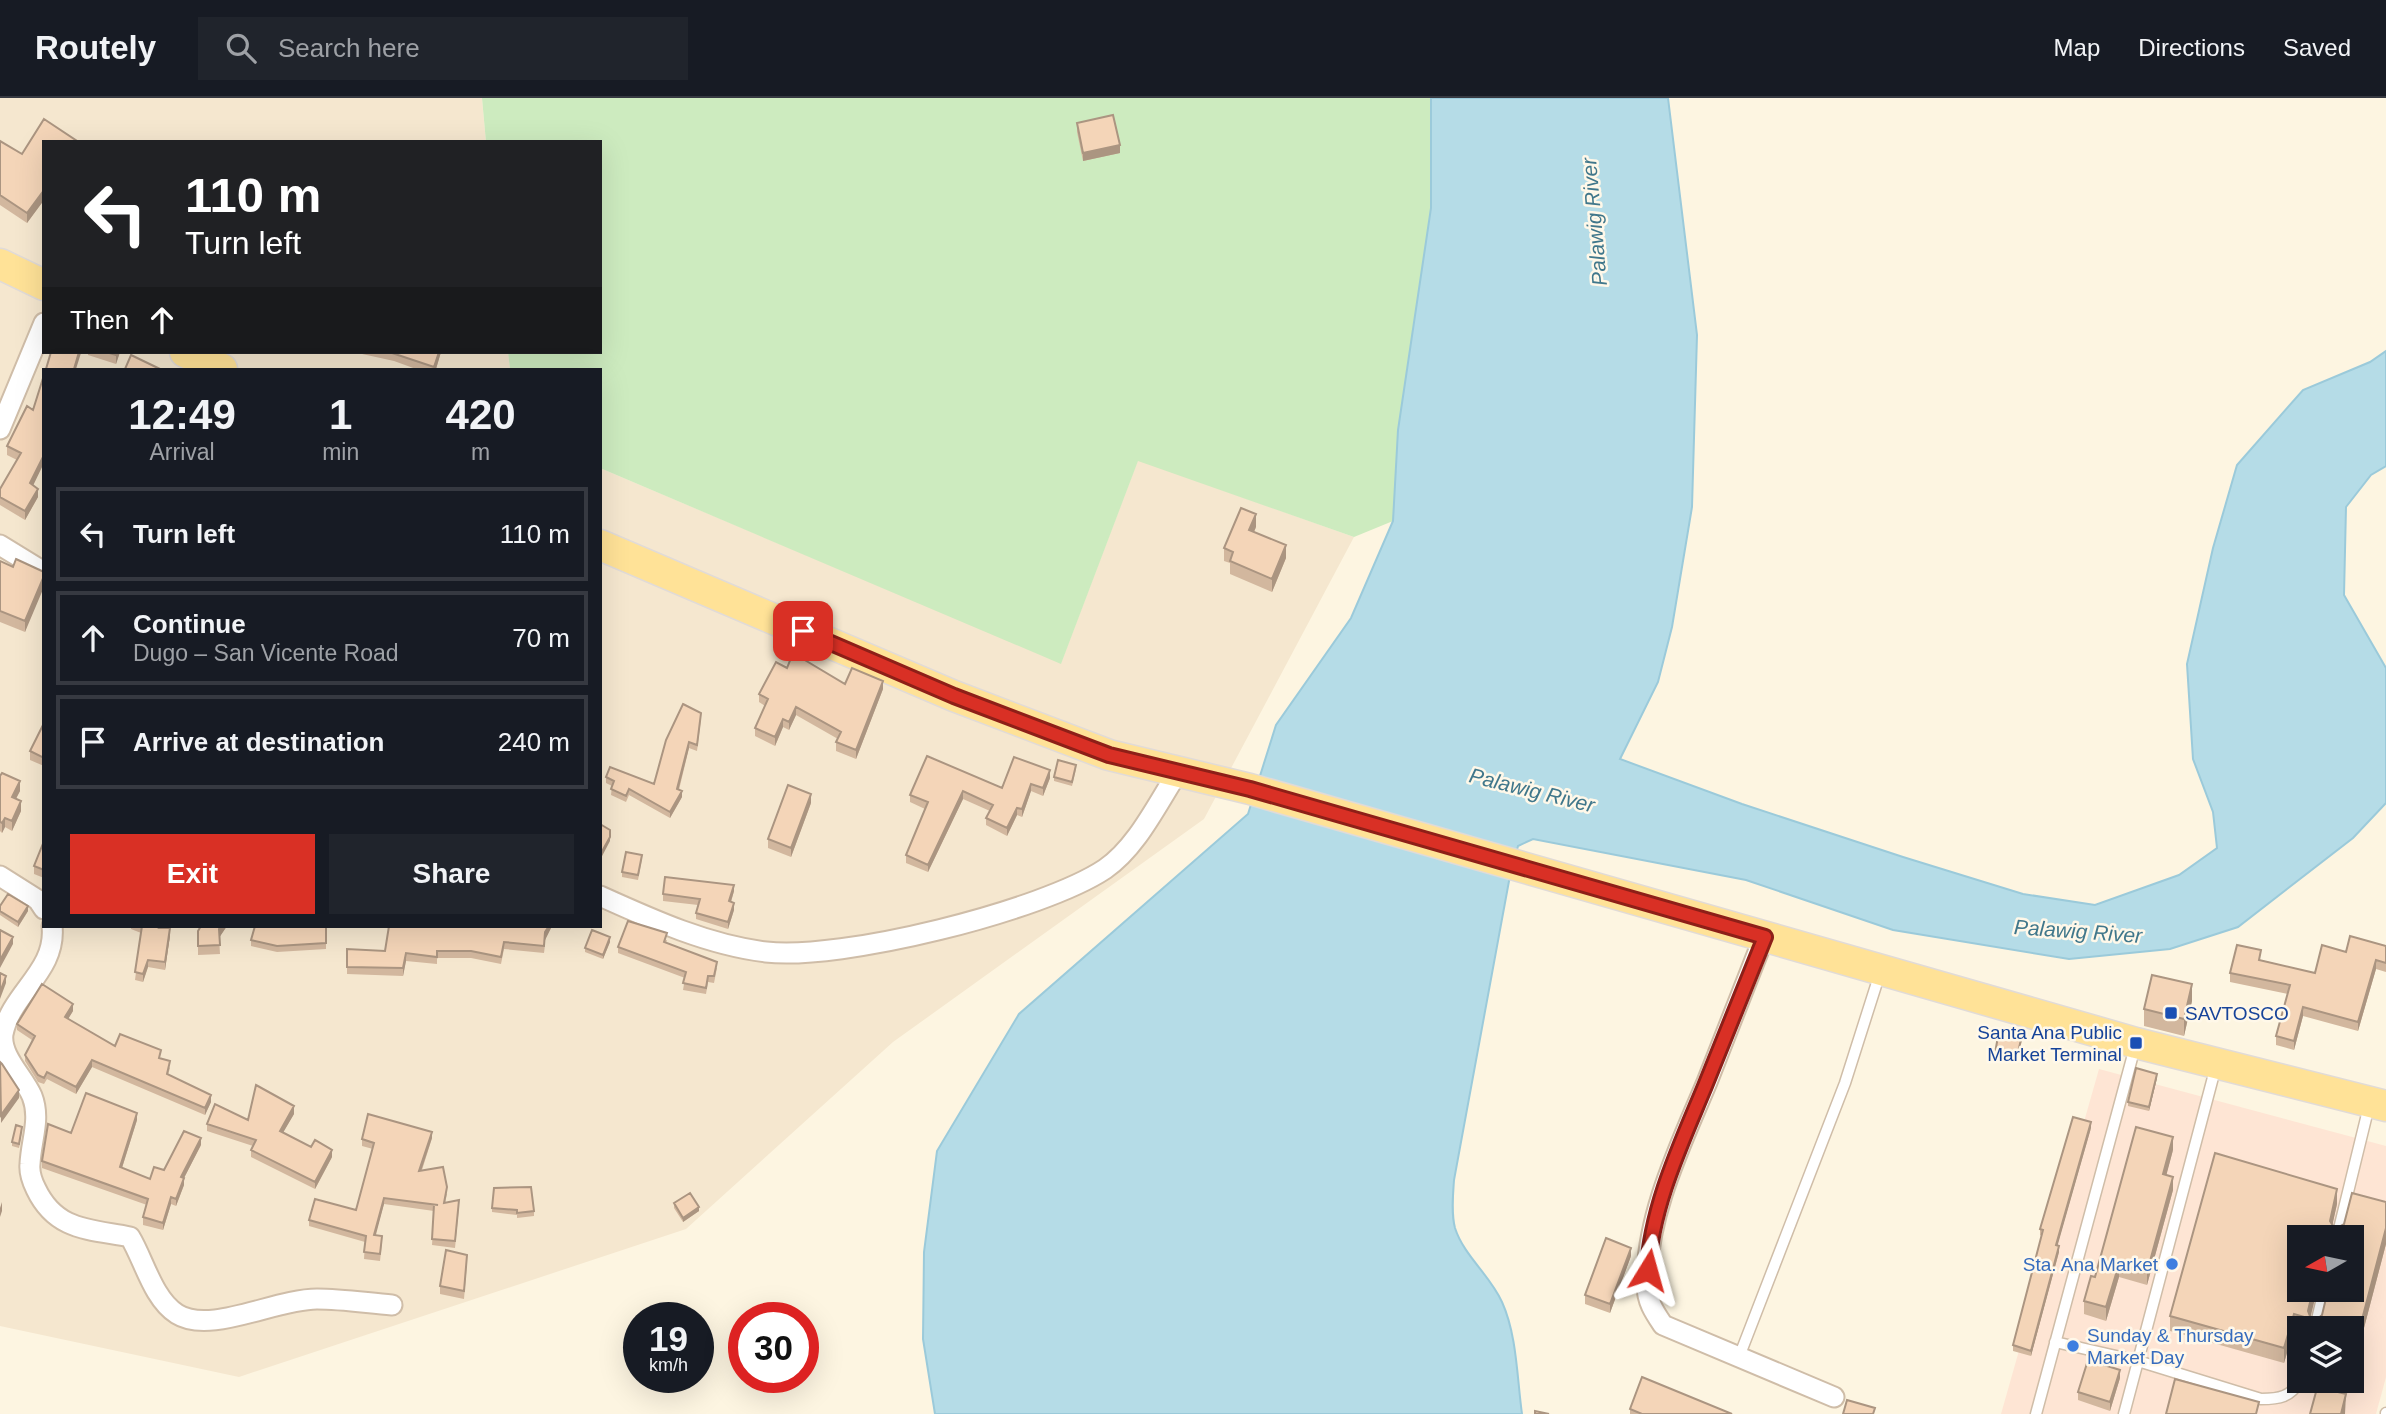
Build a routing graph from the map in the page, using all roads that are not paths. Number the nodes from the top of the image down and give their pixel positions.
1 (0, 264) edge
2 (42, 284) edge
3 (42, 328) edge
4 (189, 354) edge
5 (220, 368) edge
6 (0, 429) edge
7 (0, 545) edge
8 (602, 546) edge
9 (42, 571) edge
10 (1178, 772) junction
11 (0, 876) edge
12 (602, 897) edge
13 (42, 906) edge
14 (52, 928) edge
15 (1765, 937) junction
16 (1881, 970) junction
17 (2136, 1043) junction
18 (2217, 1062) junction
19 (2378, 1104) edge
20 (2341, 1225) edge
21 (392, 1305) dead end
22 (2055, 1342) junction
23 (1739, 1357) junction
24 (2138, 1361) junction
25 (2292, 1393) edge
26 (1834, 1397) dead end
27 (2036, 1414) edge
28 (2124, 1414) edge

1 - 2 main road
3 - 6 street
4 - 5 main road
7 - 9 street
8 - 10 main road
10 - 12 street
10 - 15 main road
11 - 13 street
14 - 21 street
15 - 16 main road
15 - 23 street
16 - 17 main road
16 - 23 lane
17 - 18 main road
17 - 22 lane
18 - 19 main road
18 - 24 lane
19 - 20 lane
22 - 24 lane
22 - 27 lane
23 - 26 street
24 - 25 lane
24 - 28 lane

